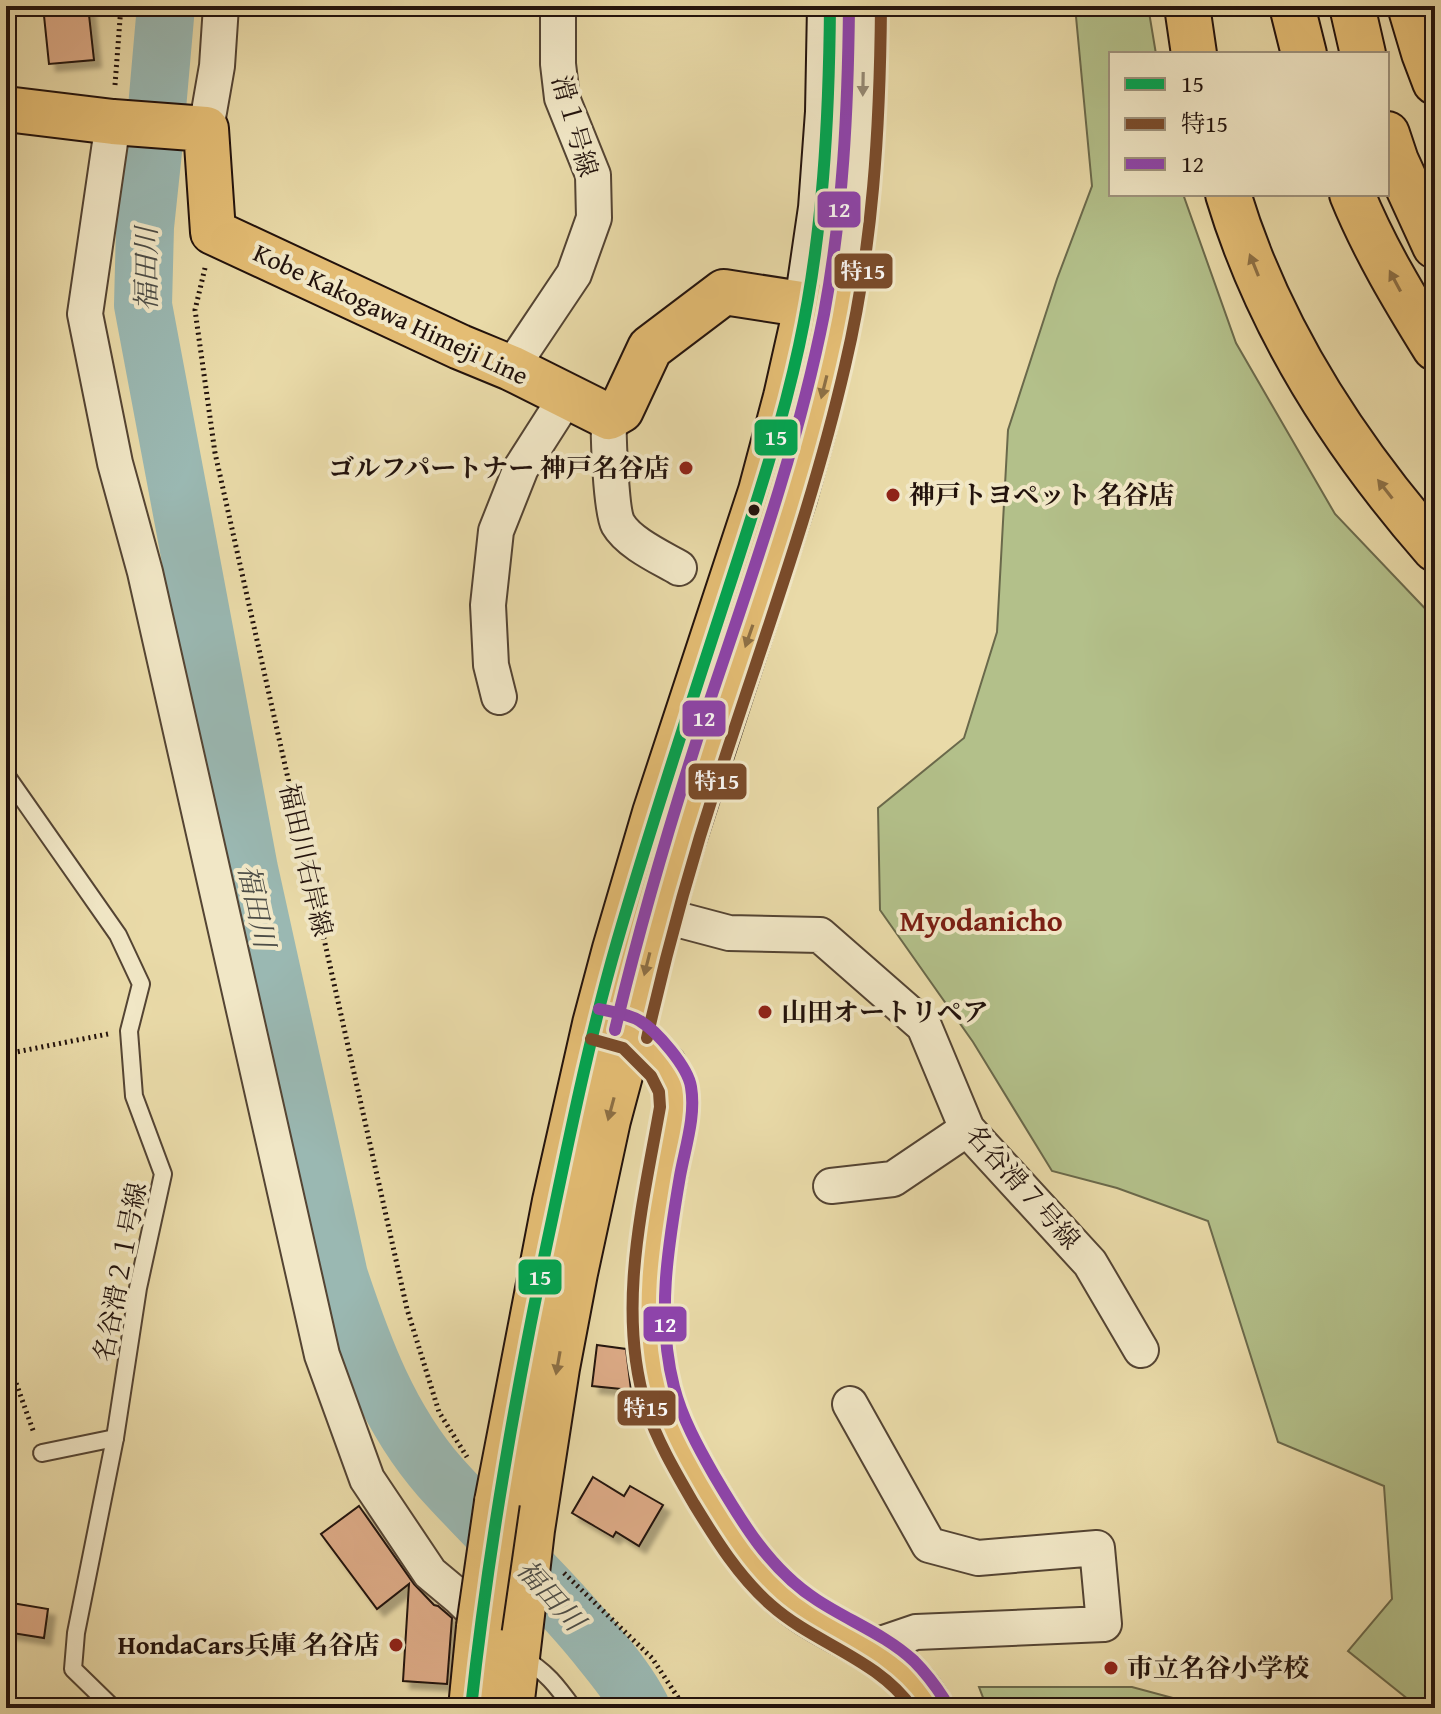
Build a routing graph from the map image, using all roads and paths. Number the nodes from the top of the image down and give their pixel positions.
1 (121, 6) edge
2 (221, 6) edge
3 (558, 6) edge
4 (830, 6) edge
5 (865, 6) edge
6 (1187, 6) edge
7 (1292, 6) edge
8 (1352, 6) edge
9 (1410, 6) edge
10 (1194, 52) edge
11 (1304, 52) edge
12 (1363, 52) edge
13 (1435, 82) edge
14 (6, 109) edge
15 (113, 122) junction
16 (206, 129) junction
17 (1389, 140) edge
18 (1229, 196) edge
19 (1353, 196) edge
20 (213, 232) junction
21 (1435, 246) edge
22 (823, 307) junction
23 (1435, 348) edge
24 (511, 368) junction
25 (567, 396) junction
26 (609, 417) junction
27 (1435, 549) edge
28 (679, 568) dead end
29 (499, 697) dead end
30 (6, 775) edge
31 (661, 915) junction
32 (613, 1029) junction
33 (129, 1031) junction
34 (6, 1054) edge
35 (967, 1129) junction
36 (831, 1186) dead end
37 (1141, 1350) dead end
38 (6, 1355) edge
39 (850, 1404) dead end
40 (115, 1438) junction
41 (42, 1453) joint
42 (470, 1463) dead end
43 (567, 1575) dead end
44 (869, 1648) junction
45 (517, 1654) junction
46 (113, 1708) edge
47 (471, 1708) edge
48 (511, 1708) edge
49 (573, 1708) edge
50 (685, 1708) edge
51 (931, 1708) edge

1 - 15 path
2 - 16 street
3 - 24 street, 滑１号線
4 - 22 main road
5 -> 22 main road
6 - 10 main road
7 - 11 main road
8 - 12 main road
9 - 13 main road
14 - 15 main road
15 - 16 main road
15 - 45 street
16 - 20 main road
17 - 21 main road
27 -> 18 main road
23 -> 19 main road
20 - 24 main road, Kobe Kakogawa Himeji Line
20 - 42 path, 福田川右岸線
22 - 26 main road
22 -> 31 main road
22 - 32 main road
24 - 25 main road, Kobe Kakogawa Himeji Line
25 - 26 main road, Kobe Kakogawa Himeji Line
25 - 29 street
26 - 28 street
30 - 33 lane, 名谷滑２１号線
31 -> 32 main road
31 - 35 street, 名谷滑７号線
32 - 44 main road
32 -> 45 main road
32 - 47 main road, bridge
33 - 34 path
33 - 40 lane, 名谷滑２１号線
35 - 36 street
35 - 37 street, 名谷滑７号線
38 - 41 path
39 - 44 street
40 - 41 lane
40 - 46 lane, 名谷滑２１号線
43 - 50 path
44 - 51 main road
45 - 48 main road
45 - 49 lane

